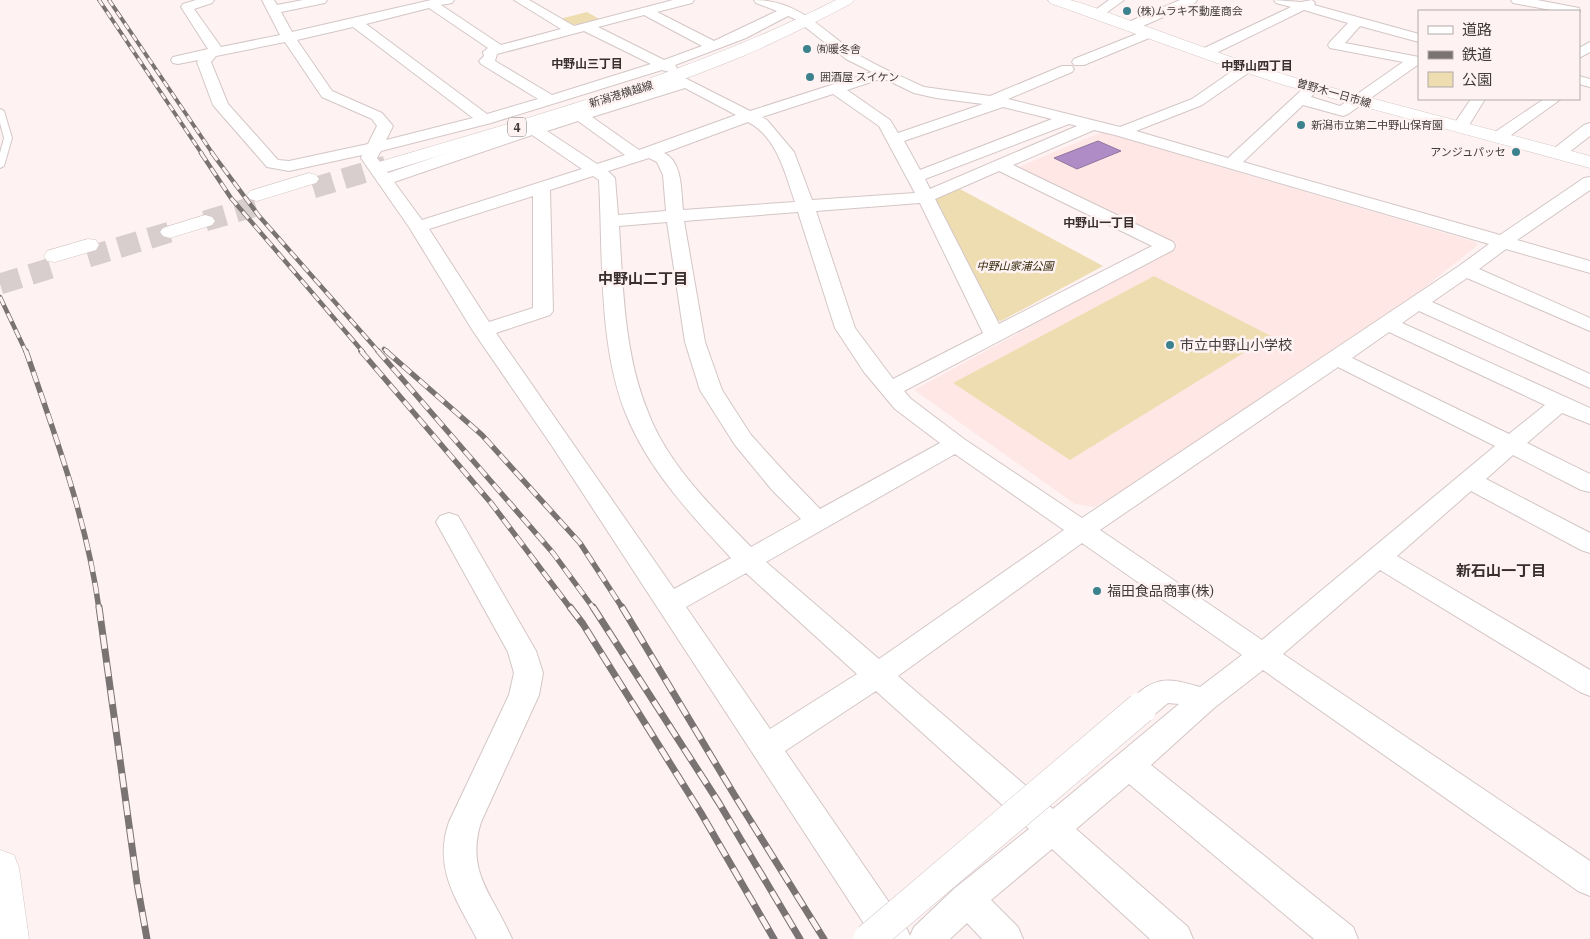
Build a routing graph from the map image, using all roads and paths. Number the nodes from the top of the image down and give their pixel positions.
1 (208, 0) edge
2 (321, 0) edge
3 (387, 0) edge
4 (448, 0) edge
5 (520, 0) edge
6 (688, 0) edge
7 (760, 0) edge
8 (830, 0) edge
9 (847, 0) edge
10 (1055, 0) edge
11 (1118, 0) edge
12 (1191, 0) edge
13 (1280, 0) edge
14 (1315, 0) edge
15 (1516, 0) edge
16 (1569, 0) edge
17 (431, 4) junction
18 (621, 4) dead end
19 (271, 5) edge
20 (1302, 6) junction
21 (404, 10) junction
22 (1556, 10) edge
23 (642, 12) junction
24 (1097, 13) junction
25 (798, 17) junction
26 (1358, 21) junction
27 (355, 22) junction
28 (587, 26) junction
29 (1131, 26) junction
30 (572, 30) junction
31 (1149, 33) junction
32 (288, 37) junction
33 (1418, 38) edge
34 (713, 46) junction
35 (500, 50) junction
36 (213, 52) junction
37 (1205, 53) junction
38 (178, 60) dead end
39 (1246, 68) junction
40 (884, 72) junction
41 (674, 74) junction
42 (836, 88) junction
43 (1306, 93) junction
44 (550, 100) junction
45 (1356, 100) junction
46 (1477, 100) edge
47 (1553, 100) edge
48 (997, 101) junction
49 (0, 111) edge
50 (577, 112) junction
51 (749, 116) junction
52 (1067, 119) junction
53 (486, 120) junction
54 (1092, 125) junction
55 (529, 127) junction
56 (1460, 127) junction
57 (1590, 128) edge
58 (1121, 132) junction
59 (1498, 137) junction
60 (895, 140) junction
61 (1558, 153) junction
62 (644, 154) junction
63 (1590, 162) edge
64 (381, 163) junction
65 (1232, 163) junction
66 (999, 165) junction
67 (0, 166) edge
68 (592, 170) junction
69 (915, 176) junction
70 (1590, 182) edge
71 (311, 184) tunnel mouth
72 (541, 187) junction
73 (925, 197) junction
74 (260, 199) tunnel mouth
75 (806, 206) junction
76 (203, 217) tunnel mouth
77 (675, 217) junction
78 (610, 221) junction
79 (418, 227) junction
80 (167, 228) tunnel mouth
81 (1503, 242) junction
82 (88, 251) tunnel mouth
83 (56, 261) tunnel mouth
84 (1590, 267) edge
85 (1466, 270) junction
86 (1417, 303) junction
87 (1387, 324) junction
88 (1590, 325) edge
89 (484, 331) junction
90 (994, 334) junction
91 (1336, 358) junction
92 (1590, 382) edge
93 (890, 389) junction
94 (1560, 403) junction
95 (1590, 417) edge
96 (956, 444) junction
97 (1510, 446) junction
98 (1470, 480) junction
99 (1590, 484) edge
100 (818, 521) junction
101 (449, 522) dead end
102 (1082, 530) junction
103 (1590, 544) edge
104 (1379, 557) junction
105 (748, 560) junction
106 (670, 604) junction
107 (1263, 655) junction
108 (878, 675) junction
109 (1590, 684) edge
110 (1204, 700) junction
111 (766, 748) junction
112 (1129, 766) junction
113 (1053, 829) junction
114 (0, 868) edge
115 (1590, 880) edge
116 (967, 899) junction
117 (9, 939) edge
118 (495, 939) edge
119 (869, 939) edge
120 (894, 939) edge
121 (926, 939) edge
122 (1006, 939) edge
123 (1176, 939) edge
124 (1341, 939) edge

1 - 36 street
2 - 19 street
3 - 21 street
4 - 17 street
5 - 30 street
6 - 23 street
7 - 25 street
8 - 25 main road, 新潟港横越線 / 4
9 - 25 main road, 新潟港横越線 / 4
10 - 24 main road, 曽野木一日市線
11 - 24 street
12 - 29 street
13 - 20 street
14 - 20 street
15 - 22 street
16 - 22 street
17 - 21 street
17 - 35 street
18 - 23 street
19 - 32 street
20 - 26 street
20 - 37 street
21 - 27 street
23 - 28 street
23 - 34 street
24 - 29 main road, 曽野木一日市線
25 - 34 street
25 - 40 street
25 - 41 main road, 新潟港横越線 / 4
26 - 33 street
26 - 45 street
27 - 32 street
27 - 53 street
28 - 30 street
28 - 41 street
29 - 31 main road, 曽野木一日市線
30 - 35 street
31 - 37 main road, 曽野木一日市線
31 - 48 street
32 - 36 street
32 - 64 street
34 - 41 street
35 - 44 street
36 - 38 street
36 - 64 street
37 - 39 main road, 曽野木一日市線
39 - 43 main road, 曽野木一日市線
39 - 58 street
40 - 42 street
40 - 48 street
41 - 44 street
41 - 50 main road, 新潟港横越線 / 4
41 - 51 street
41 - 64 main road, 新潟港横越線 / 4
42 - 51 street
42 - 60 street
43 - 45 main road, 曽野木一日市線
43 - 65 street
44 - 53 street
45 - 56 main road, 曽野木一日市線
46 - 56 street
47 - 59 street
48 - 52 street
48 - 60 street
49 - 67 lane
50 - 55 main road, 新潟港横越線 / 4
50 - 62 street
51 - 62 street
51 - 75 street
52 - 54 street
52 - 69 street
53 - 64 street
54 - 58 street
54 - 66 street
55 - 64 main road, 新潟港横越線 / 4
55 - 68 street
56 - 59 main road, 曽野木一日市線
57 - 61 street
58 - 65 street
59 - 61 main road, 曽野木一日市線
60 - 69 street
61 - 63 main road, 曽野木一日市線
62 - 68 street
62 - 77 street
64 - 79 street
65 - 81 street
66 - 73 street
66 - 90 street
68 - 72 street
68 - 78 street
69 - 73 street
70 - 81 street
71 - 74 main road
72 - 79 street
72 - 89 street
73 - 75 street
73 - 90 street
75 - 77 street
75 - 93 street
76 - 80 main road
77 - 78 street
77 - 100 street
78 - 105 street
79 - 89 street
81 - 84 street
81 - 85 street
82 - 83 main road
85 - 86 street
85 - 88 street
86 - 87 street
86 - 92 street
87 - 91 street
87 - 94 street
89 - 106 street
90 - 93 street
91 - 97 street
91 - 102 street
93 - 96 street
94 - 95 street
94 - 97 street
96 - 100 street
96 - 102 street
97 - 98 street
97 - 99 street
98 - 103 street
98 - 104 street
100 - 105 street
101 - 118 street
102 - 107 street
102 - 108 street
104 - 107 street
104 - 109 street
105 - 106 street
105 - 108 street
106 - 111 street
107 - 110 street
107 - 115 street
108 - 111 street
108 - 113 street
110 - 112 street
110 - 119 street, bridge
111 - 120 street
112 - 113 street
112 - 124 street
113 - 116 street
113 - 123 street
114 - 117 main road
116 - 121 street
116 - 122 street

